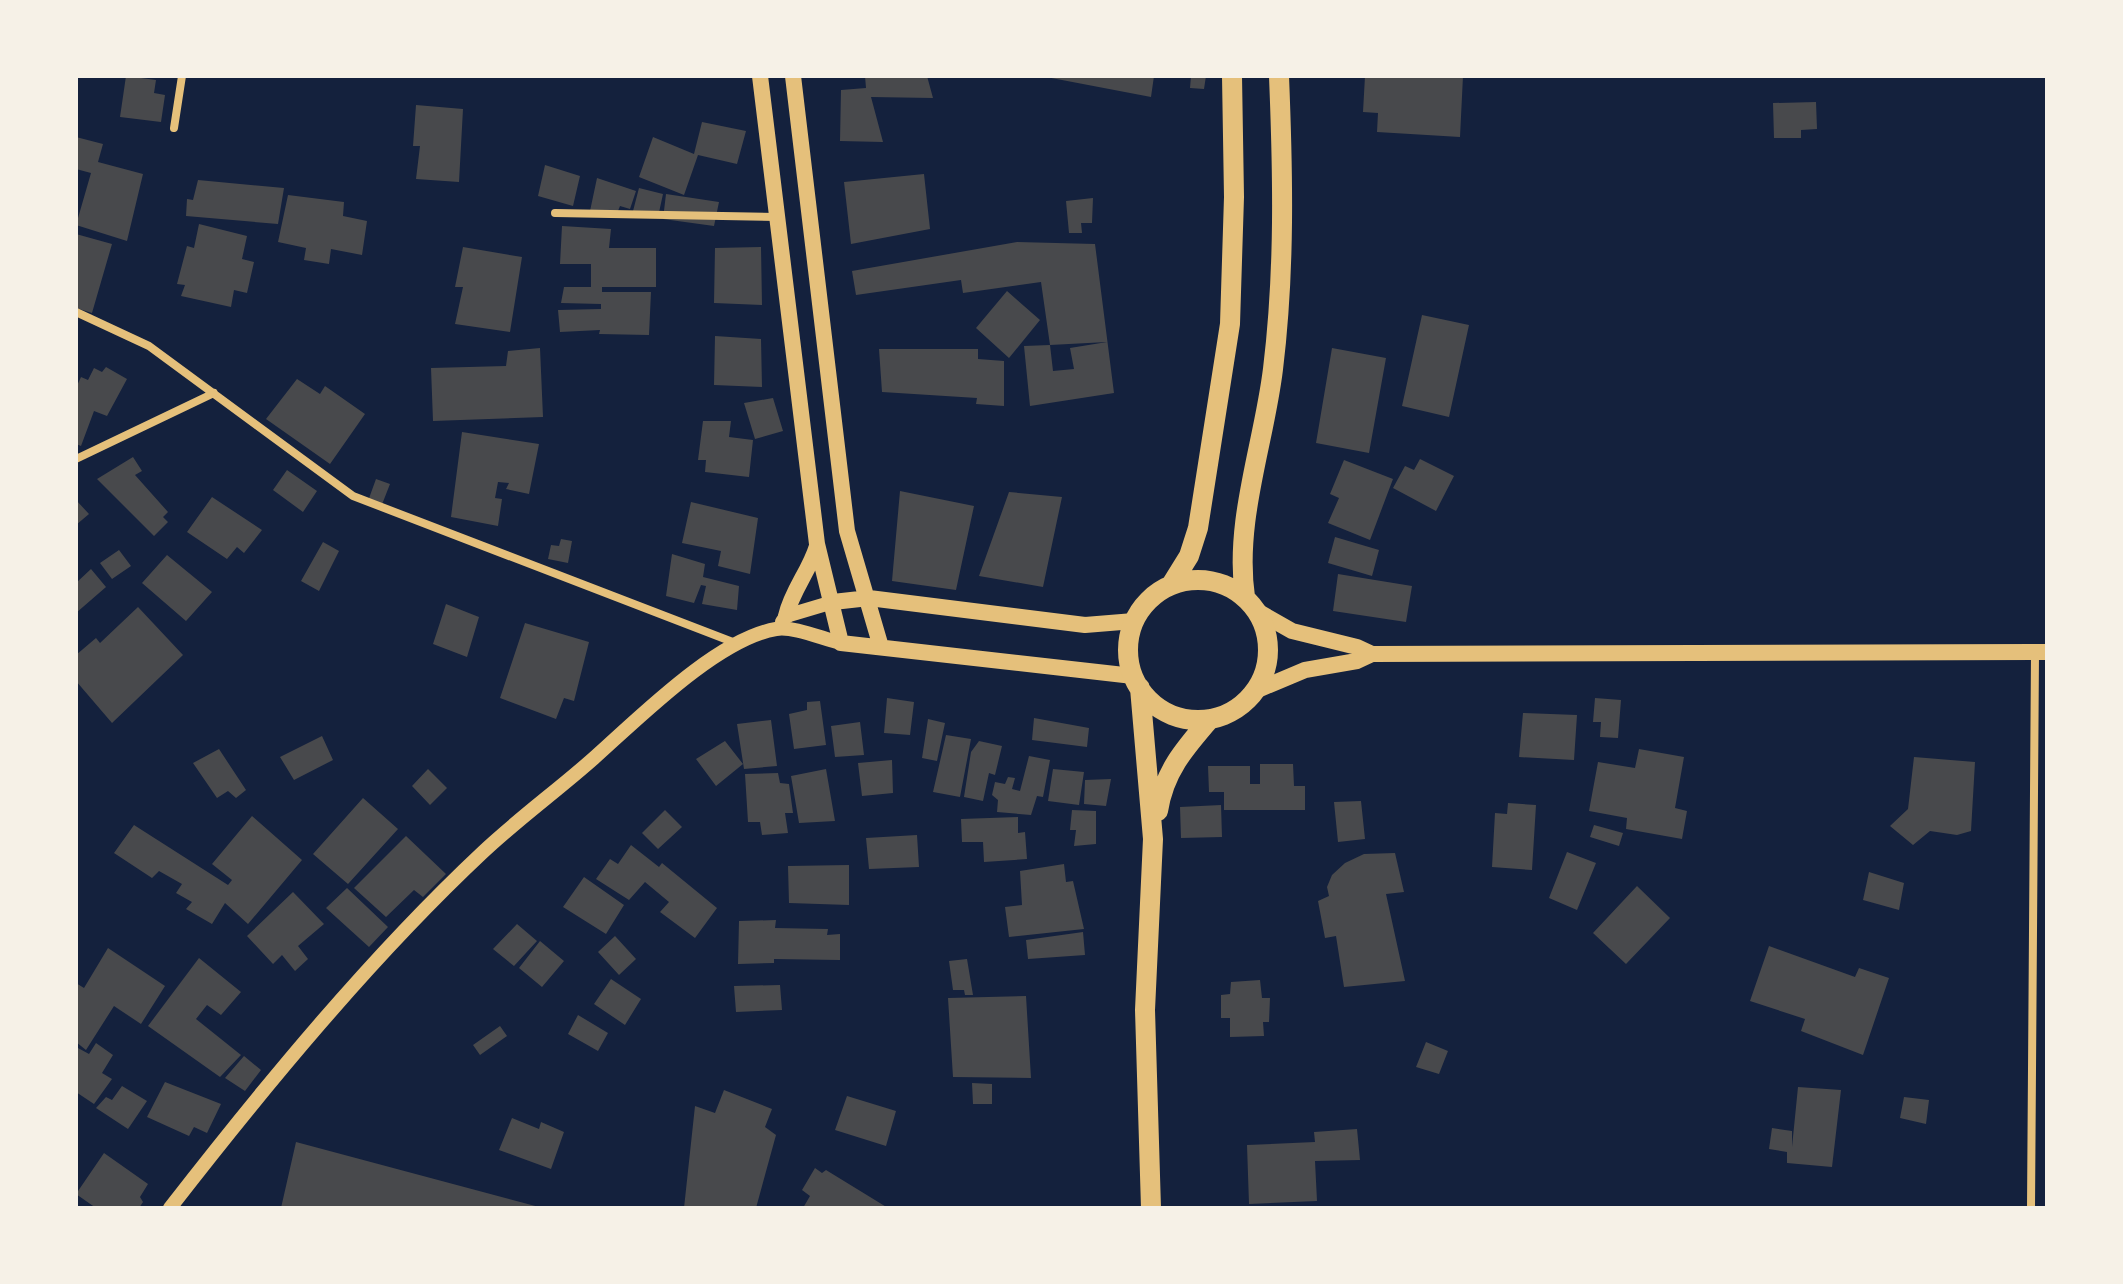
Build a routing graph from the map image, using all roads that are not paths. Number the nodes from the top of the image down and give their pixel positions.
1 (182, 76) edge
2 (760, 76) edge
3 (793, 76) edge
4 (1232, 76) edge
5 (1279, 76) edge
6 (174, 128) dead end
7 (555, 213) dead end
8 (776, 217) junction
9 (76, 312) edge
10 (214, 393) junction
11 (76, 459) edge
12 (817, 544) junction
13 (1171, 585) junction
14 (869, 598) junction
15 (833, 602) junction
16 (1251, 604) junction
17 (1134, 621) junction
18 (782, 623) junction
19 (841, 643) junction
20 (738, 644) junction
21 (881, 647) junction
22 (2041, 652) edge
23 (1372, 654) junction
24 (1137, 682) junction
25 (1255, 691) junction
26 (1210, 719) junction
27 (1153, 839) junction
28 (170, 1208) edge
29 (1151, 1208) edge
30 (2031, 1208) edge

1 - 6 street
2 - 8 main road
3 - 14 main road
4 - 13 main road
5 - 16 main road
7 - 8 street
8 - 12 main road
9 - 10 street
10 - 11 street
10 - 20 street
12 - 15 main road
12 - 18 main road
13 - 16 main road
13 - 17 main road
14 - 15 main road
14 - 17 main road
14 - 21 main road
15 - 18 street
15 - 19 main road
16 - 23 main road
16 - 25 main road
17 - 24 main road
18 - 19 street
18 - 20 street
19 - 21 main road
20 - 28 street
21 - 24 main road
22 - 23 main road
22 - 30 street
23 - 25 main road
24 - 26 main road
24 - 27 main road
25 - 26 main road
26 - 27 main road
27 - 29 main road

